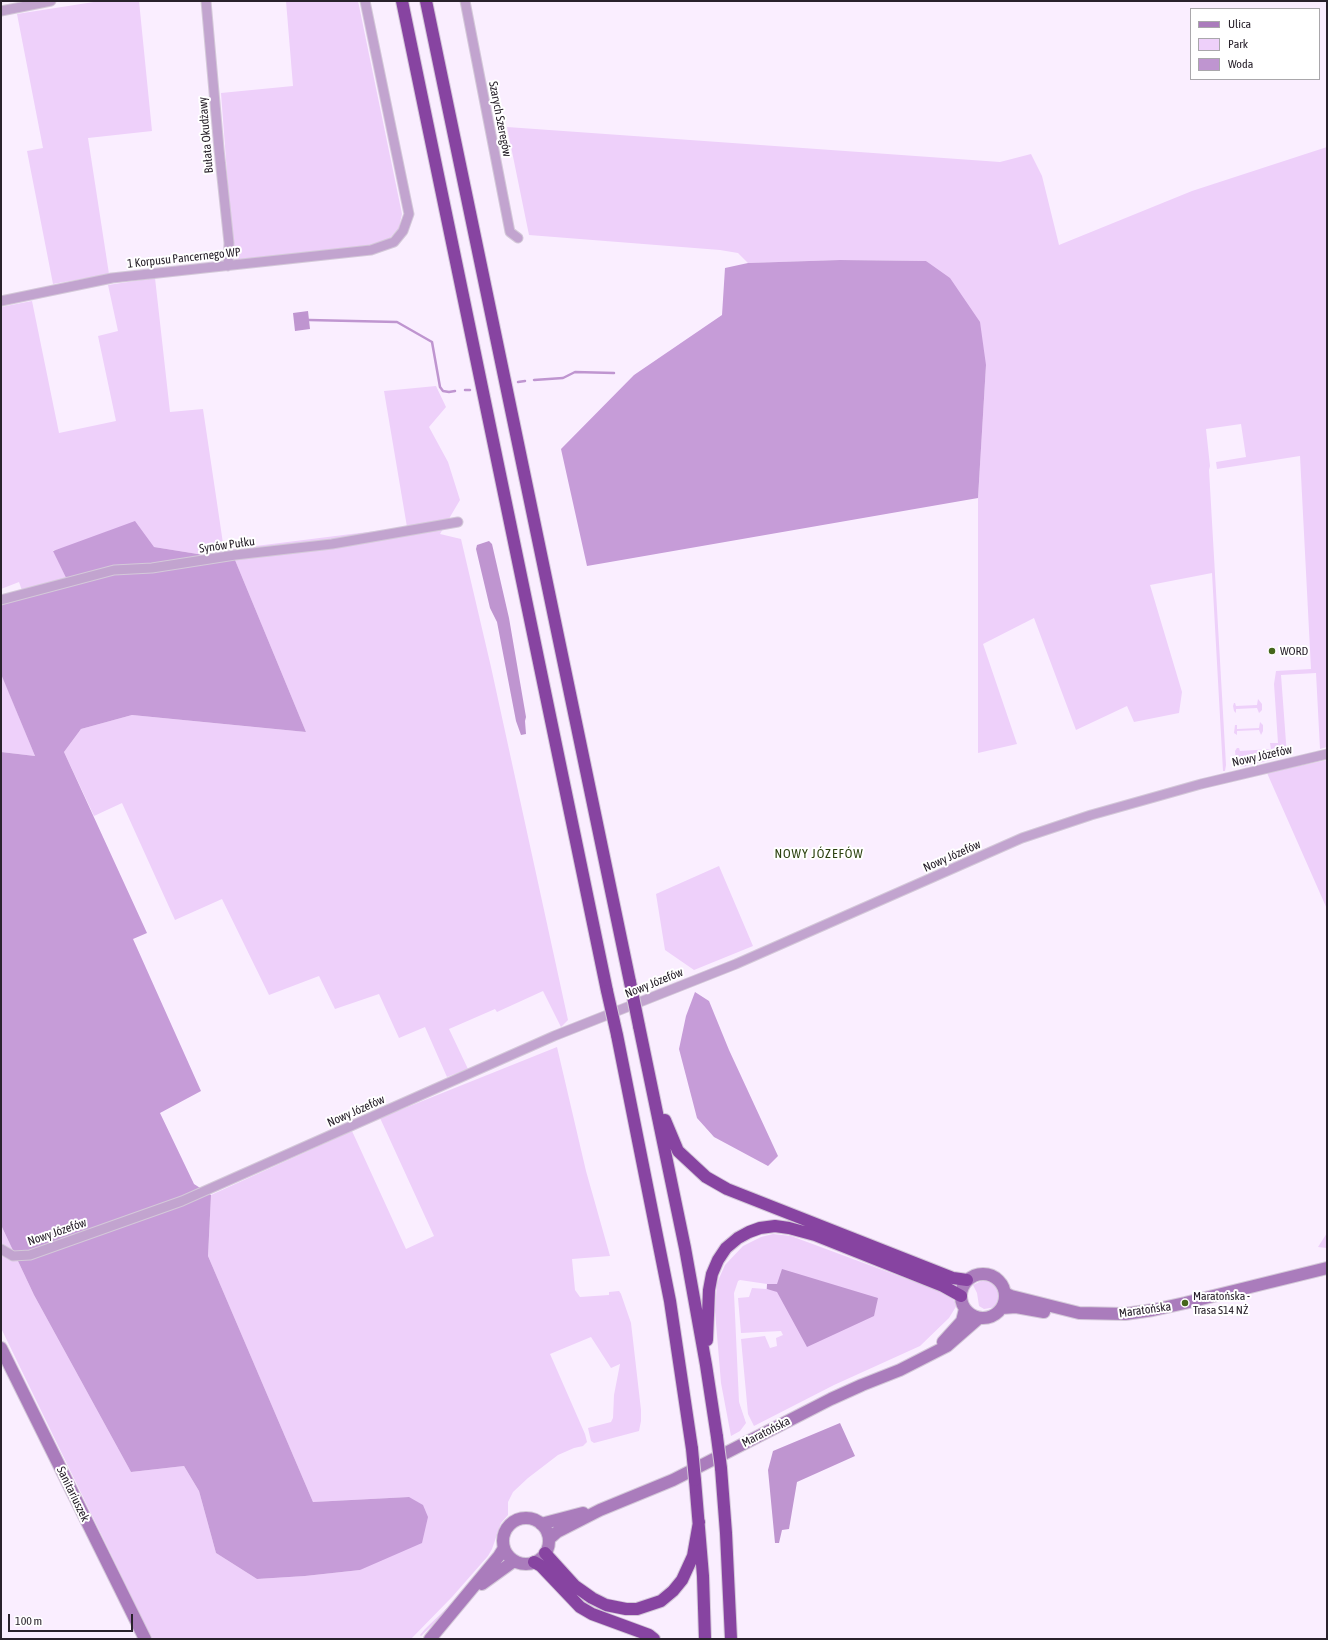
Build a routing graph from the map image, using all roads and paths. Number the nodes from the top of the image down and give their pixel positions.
1 (51, 1) edge
2 (206, 1) edge
3 (365, 1) edge
4 (402, 1) edge
5 (426, 1) edge
6 (465, 1) edge
7 (1, 11) edge
8 (518, 238) dead end
9 (228, 266) junction
10 (1, 301) edge
11 (458, 522) dead end
12 (1, 600) edge
13 (1327, 754) edge
14 (653, 1089) junction
15 (1, 1249) edge
16 (1327, 1268) edge
17 (967, 1280) junction
18 (1005, 1293) junction
19 (961, 1296) junction
20 (1002, 1308) junction
21 (965, 1309) junction
22 (1079, 1313) junction
23 (979, 1318) junction
24 (1, 1348) edge
25 (933, 1353) junction
26 (706, 1365) junction
27 (600, 1510) junction
28 (699, 1522) junction
29 (541, 1524) junction
30 (549, 1539) junction
31 (504, 1548) junction
32 (545, 1553) junction
33 (514, 1560) junction
34 (534, 1562) junction
35 (460, 1603) junction
36 (145, 1639) edge
37 (430, 1639) edge
38 (654, 1639) edge
39 (705, 1639) edge
40 (731, 1639) edge

1 - 7 street
2 - 9 street, Bułata Okudżawy
3 - 9 street, 1 Korpusu Pancernego WP
4 - 28 highway, bridge
5 - 14 highway, bridge
6 - 8 street, Szarych Szeregów
9 - 10 street, 1 Korpusu Pancernego WP
11 - 12 street, Synów Pułku
13 - 15 street, Nowy Józefów
14 - 17 highway
14 - 26 highway
16 - 22 main road, Maratońska
17 - 18 main road
17 - 19 main road
18 - 20 main road
18 - 22 main road, Maratońska
19 - 21 main road
19 - 26 highway
20 - 22 main road, Maratońska
20 - 23 main road
21 - 23 main road
21 - 25 main road, Maratońska
23 - 25 main road, Maratońska
24 - 36 main road, Sanitariuszek
25 - 27 main road, Maratońska
26 - 40 highway, bridge
27 - 29 main road, Maratońska
27 - 30 main road, Maratońska
28 - 32 highway
28 - 39 highway
29 - 30 main road
29 - 31 main road
30 - 32 main road
31 - 33 main road
31 - 35 main road
32 - 34 main road
33 - 34 main road
33 - 35 main road
34 - 38 highway
35 - 37 main road

